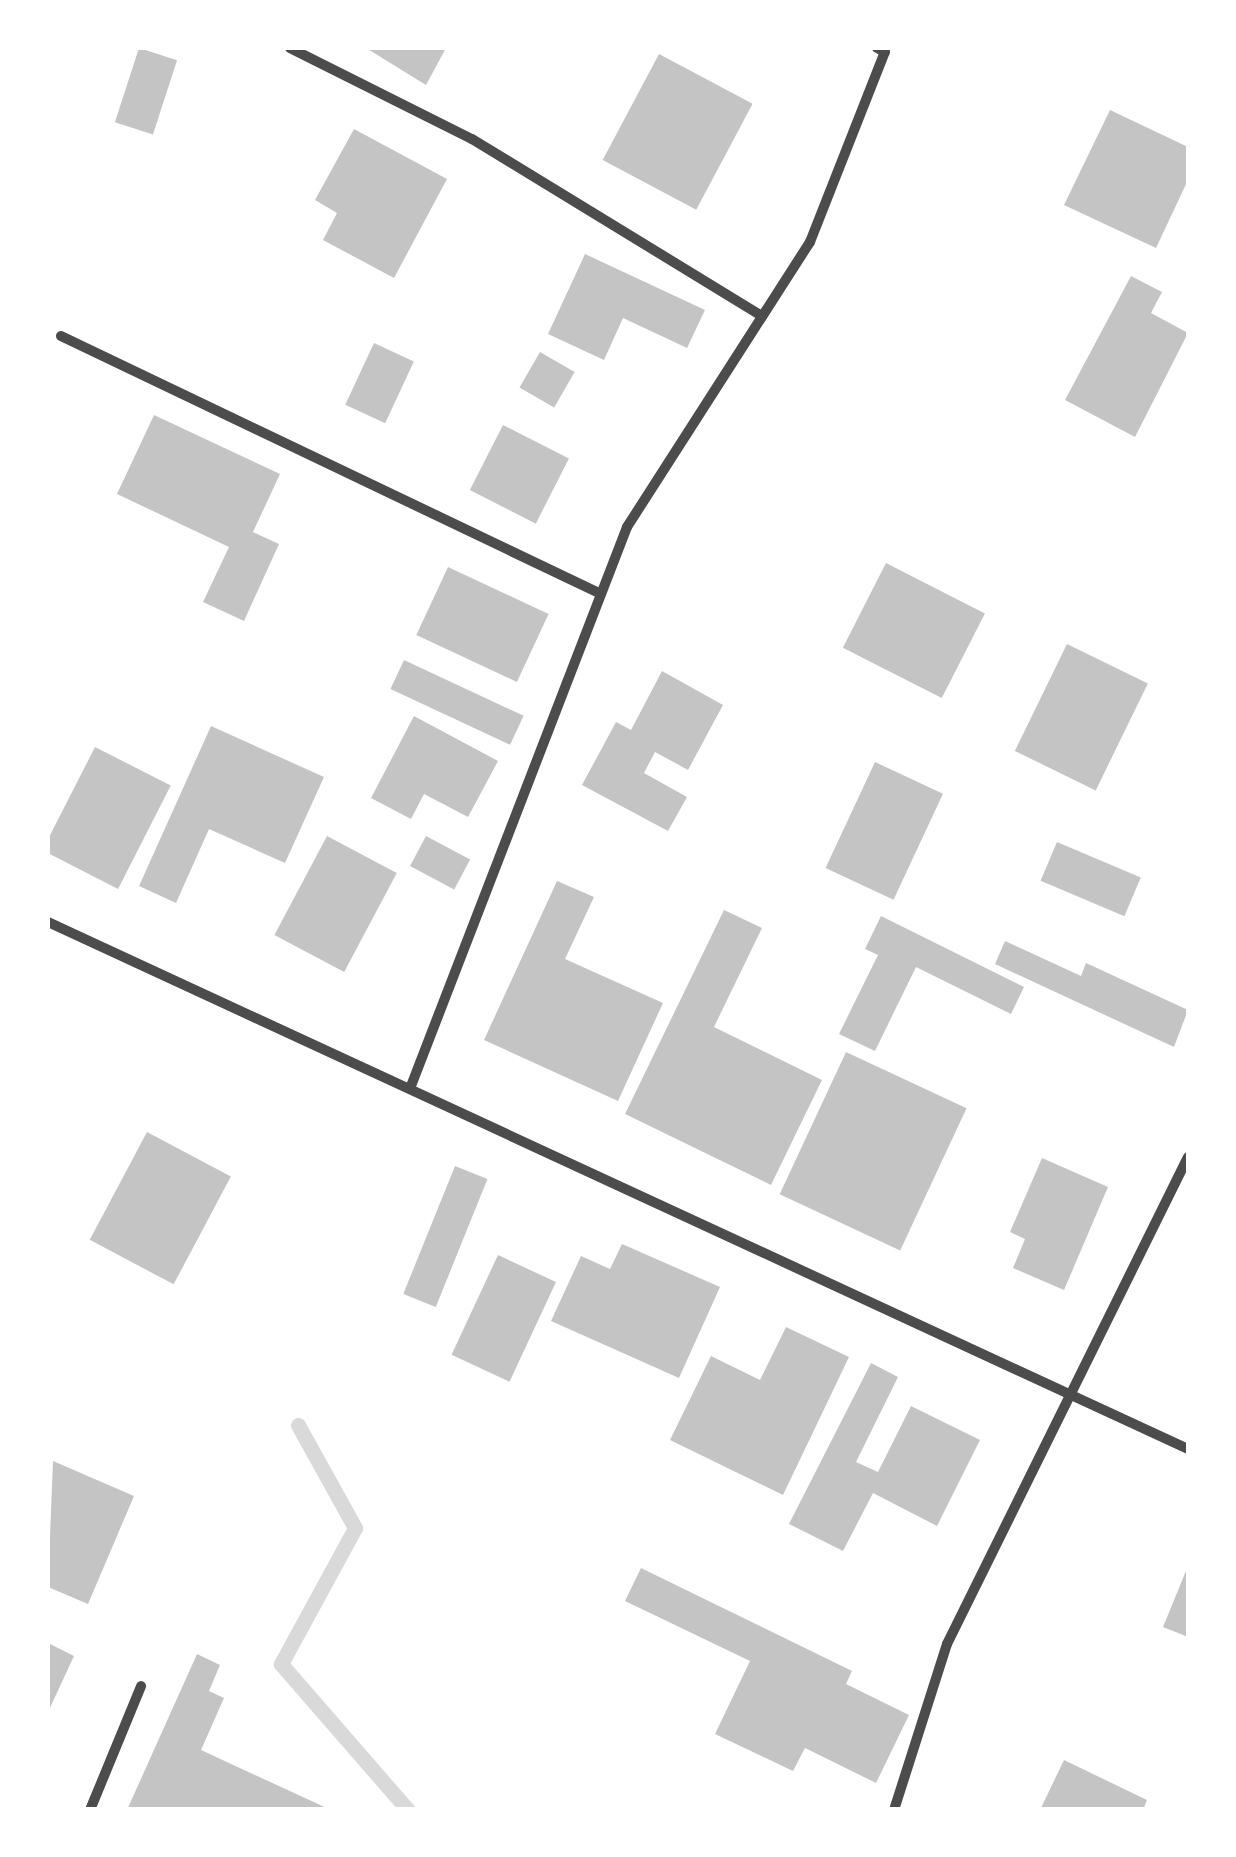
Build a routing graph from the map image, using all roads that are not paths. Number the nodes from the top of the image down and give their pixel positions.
1 (290, 48) edge
2 (877, 48) edge
3 (762, 316) junction
4 (61, 336) dead end
5 (602, 594) junction
6 (48, 922) edge
7 (412, 1086) junction
8 (1188, 1158) edge
9 (1076, 1398) junction
10 (1188, 1449) edge
11 (140, 1686) dead end
12 (90, 1810) edge
13 (894, 1810) edge

1 - 3 street
2 - 3 street
3 - 5 street
4 - 5 street
5 - 7 street
6 - 7 street
7 - 9 street
8 - 9 street
9 - 10 street
9 - 13 street
11 - 12 street

